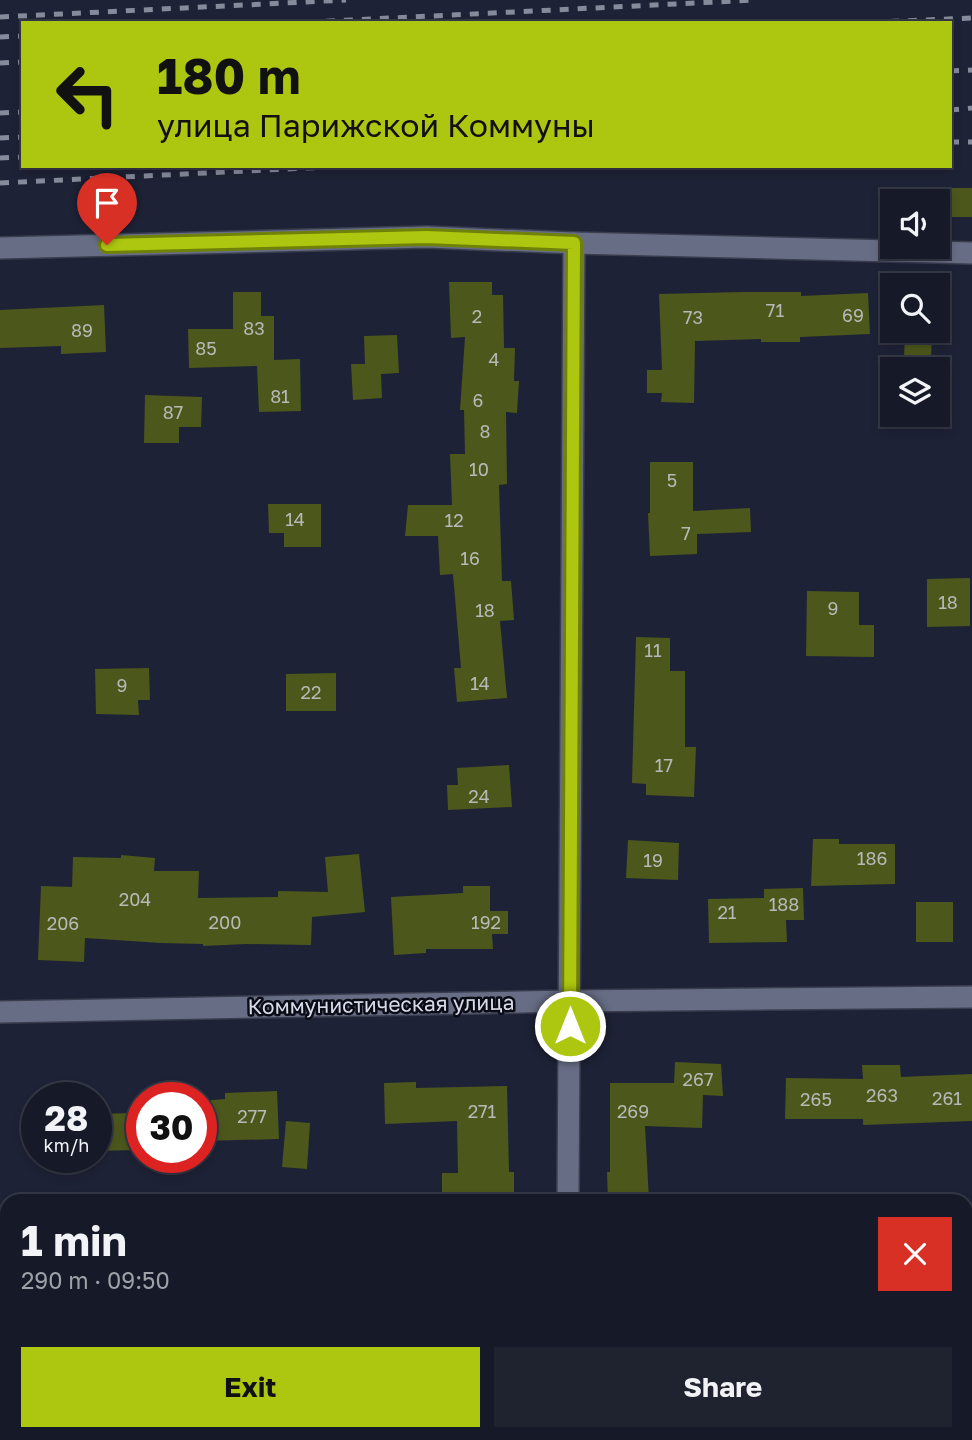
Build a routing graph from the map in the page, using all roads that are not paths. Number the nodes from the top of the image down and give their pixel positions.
1 (574, 243) junction
2 (0, 248) edge
3 (972, 253) edge
4 (972, 997) edge
5 (570, 1001) junction
6 (0, 1012) edge
7 (568, 1194) edge

1 - 2 street
1 - 3 street
1 - 5 street
4 - 5 street, Коммунистическая улица
5 - 6 street, Коммунистическая улица
5 - 7 street

